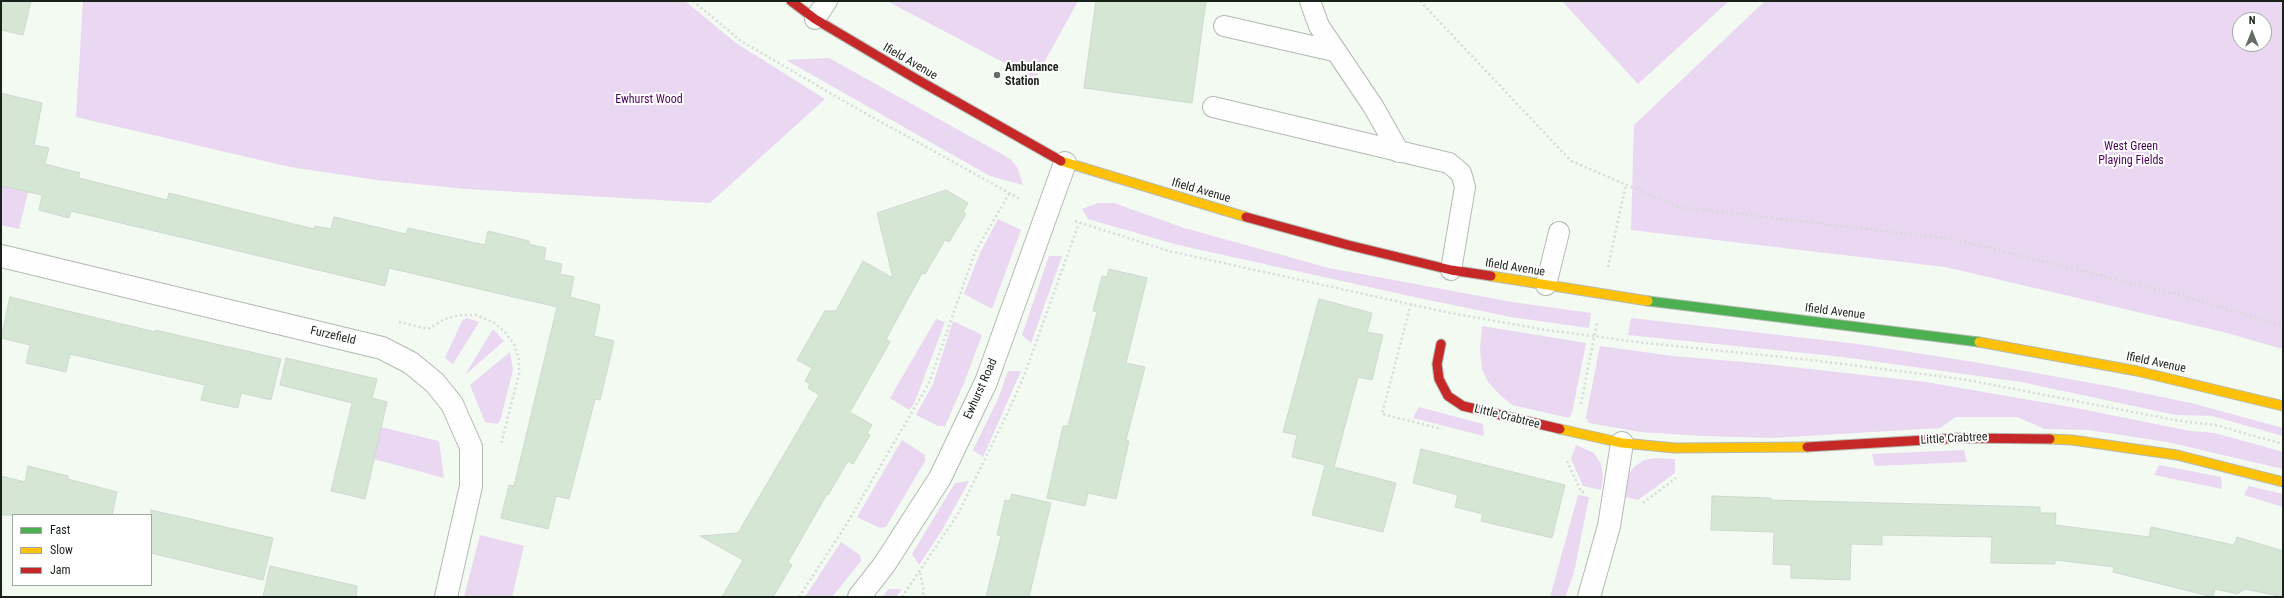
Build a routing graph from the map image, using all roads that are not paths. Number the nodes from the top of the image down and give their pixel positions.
1 (791, 1) edge
2 (827, 1) edge
3 (1310, 1) edge
4 (815, 19) junction
5 (1224, 26) dead end
6 (1334, 51) junction
7 (1213, 107) dead end
8 (1399, 152) junction
9 (1065, 163) junction
10 (1558, 232) dead end
11 (1, 256) edge
12 (1451, 270) junction
13 (1546, 285) junction
14 (1441, 344) dead end
15 (2283, 406) edge
16 (1622, 444) junction
17 (2283, 482) edge
18 (446, 597) edge
19 (860, 597) edge
20 (1589, 597) edge

1 - 4 street, Ifield Avenue
2 - 4 lane
3 - 6 lane
4 - 9 street, Ifield Avenue
5 - 6 lane
6 - 8 lane
7 - 8 lane
8 - 12 lane
9 - 12 street, Ifield Avenue
9 - 19 street, Ewhurst Road
10 - 13 lane
11 - 18 street, Furzefield
12 - 13 street, Ifield Avenue
13 - 15 street, Ifield Avenue
14 - 16 street, Little Crabtree
16 - 17 street, Little Crabtree
16 - 20 street

